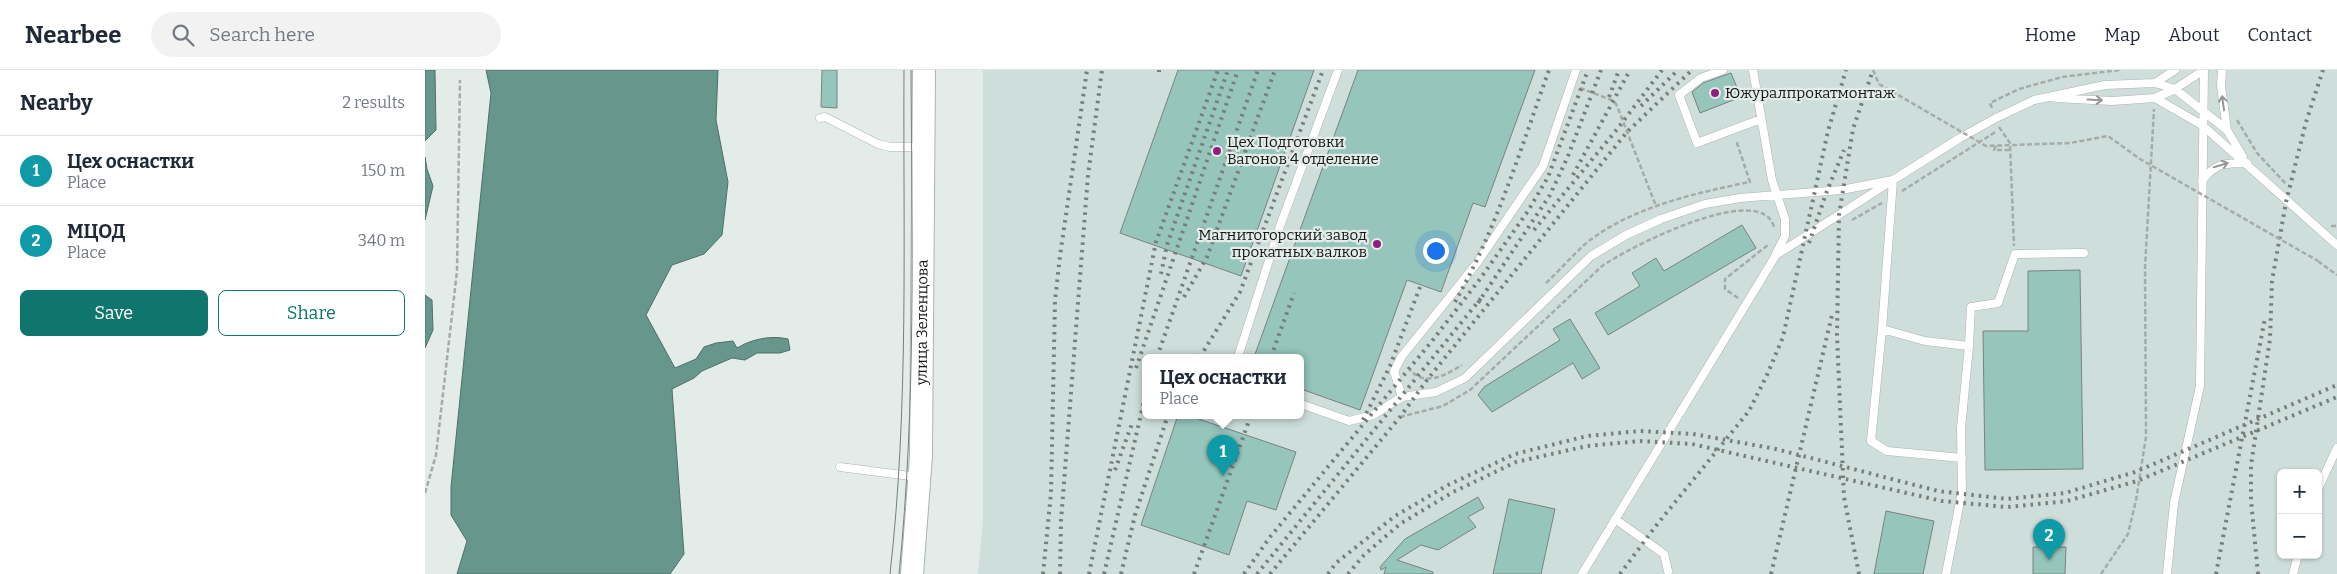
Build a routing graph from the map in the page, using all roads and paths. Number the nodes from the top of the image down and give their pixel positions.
1 (925, 70) edge
2 (1338, 70) edge
3 (1576, 70) edge
4 (1723, 70) edge
5 (1753, 70) edge
6 (1873, 70) edge
7 (2120, 70) edge
8 (2175, 70) edge
9 (2204, 70) edge
10 (2222, 70) edge
11 (460, 80) dead end
12 (2155, 83) junction
13 (1570, 85) junction
14 (2175, 89) junction
15 (2046, 98) junction
16 (2155, 98) junction
17 (1990, 103) dead end
18 (2202, 110) junction
19 (2234, 112) dead end
20 (820, 118) dead end
21 (1761, 118) junction
22 (2202, 125) junction
23 (1732, 129) junction
24 (2227, 130) junction
25 (1996, 146) junction
26 (924, 147) junction
27 (2010, 150) junction
28 (2247, 164) junction
29 (1893, 180) junction
30 (2202, 181) junction
31 (2290, 188) dead end
32 (1776, 195) junction
33 (1890, 198) junction
34 (1656, 206) junction
35 (1661, 219) junction
36 (2324, 220) dead end
37 (1846, 224) dead end
38 (2337, 226) edge
39 (1775, 230) dead end
40 (1666, 231) junction
41 (1773, 240) dead end
42 (2337, 245) edge
43 (2084, 253) dead end
44 (2015, 254) junction
45 (1775, 255) junction
46 (2337, 276) edge
47 (1543, 287) dead end
48 (1747, 303) junction
49 (1882, 329) junction
50 (1969, 346) junction
51 (1239, 354) edge
52 (1402, 356) junction
53 (1467, 362) dead end
54 (1403, 396) junction
55 (1304, 405) edge
56 (1400, 417) dead end
57 (2337, 448) edge
58 (1962, 458) junction
59 (840, 467) dead end
60 (920, 478) junction
61 (2322, 480) edge
62 (425, 493) edge
63 (1615, 519) junction
64 (2297, 559) edge
65 (1668, 571) dead end
66 (913, 574) edge
67 (1582, 574) edge
68 (1946, 574) edge
69 (2101, 574) edge
70 (2167, 574) edge
71 (2293, 574) edge

1 - 26 main road, улица Зеленцова
2 - 51 lane
3 - 13 lane
4 - 23 lane
5 - 21 lane
6 - 25 path, bridge
7 - 17 path
8 - 12 lane
9 - 14 lane
9 - 18 lane
24 -> 10 lane
11 - 62 path
12 - 14 lane
12 - 15 lane
13 - 34 path
13 - 52 lane
14 - 16 lane
14 - 18 lane
15 -> 16 lane
15 - 29 lane
16 - 22 lane
16 - 69 path
18 - 22 lane
18 - 24 lane
19 - 31 path
20 - 26 lane
21 - 23 lane
21 - 32 lane
22 - 28 lane
22 - 30 lane
23 - 34 path
24 - 28 lane
25 - 27 path
25 - 46 path, bridge
26 - 60 main road, улица Зеленцова
27 - 33 path
27 - 44 path
30 -> 28 lane
28 - 42 lane
29 - 32 lane
29 - 33 lane
29 - 45 lane
30 - 70 lane
32 - 35 lane
32 - 45 lane
33 - 37 path
33 - 49 lane
34 - 35 path
34 - 47 path
35 - 40 path
35 - 54 lane
36 - 38 path
39 - 40 path
40 - 56 path
41 - 48 path
43 - 44 lane
44 - 50 lane
45 - 48 lane
48 - 63 lane
49 - 50 lane
49 - 58 lane
50 - 58 lane
52 - 53 path
52 - 54 lane
54 - 55 lane
57 - 61 lane
58 - 68 lane
59 - 60 lane
60 - 66 main road, улица Зеленцова
63 - 65 lane
63 - 67 lane
64 - 71 lane

